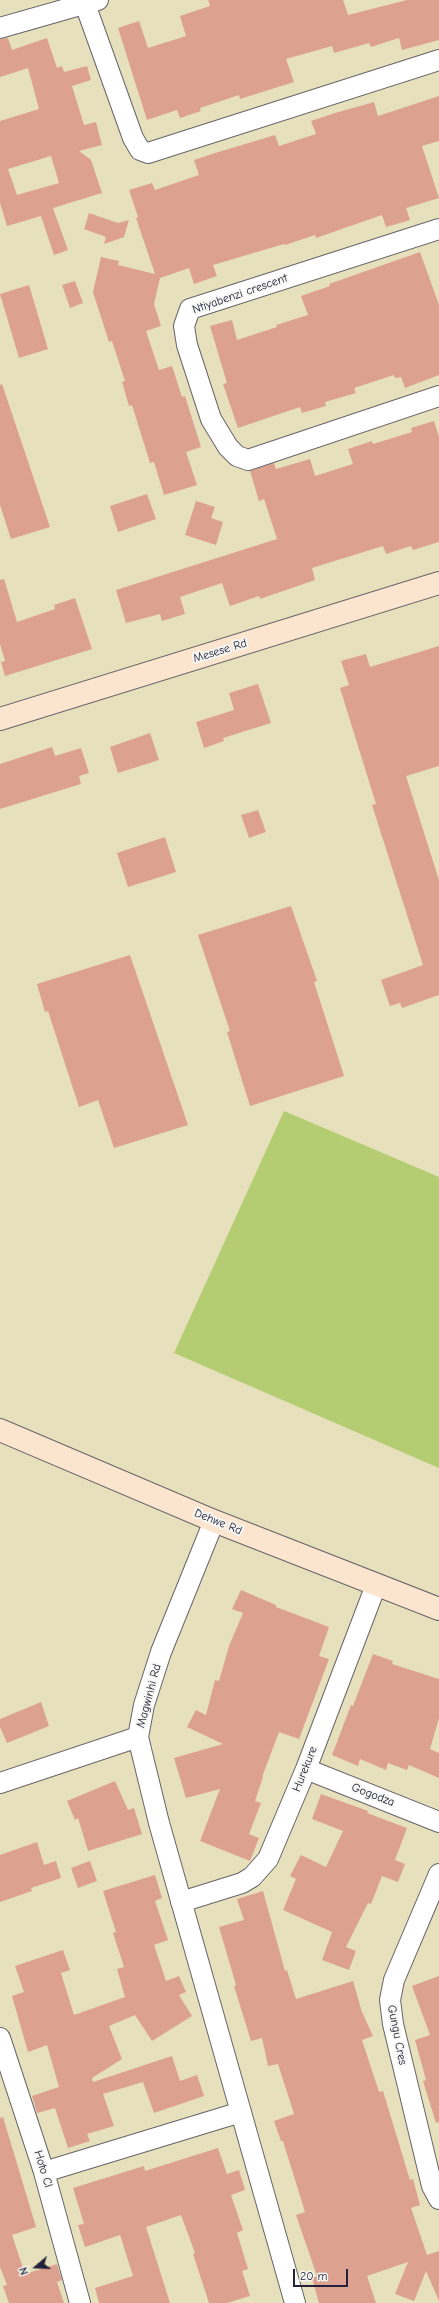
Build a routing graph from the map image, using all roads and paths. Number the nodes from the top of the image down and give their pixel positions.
1 (92, 2) edge
2 (0, 28) edge
3 (439, 60) edge
4 (439, 229) edge
5 (439, 396) edge
6 (439, 583) edge
7 (0, 719) edge
8 (0, 1430) edge
9 (214, 1521) junction
10 (376, 1585) junction
11 (439, 1609) edge
12 (138, 1737) junction
13 (306, 1769) junction
14 (0, 1783) edge
15 (439, 1822) edge
16 (439, 1874) edge
17 (181, 1902) junction
18 (0, 2038) edge
19 (241, 2112) junction
20 (44, 2172) junction
21 (439, 2199) edge
22 (80, 2303) edge
23 (295, 2303) edge

1 - 2 street
1 - 3 street
4 - 5 street, Ntiyabenzi crescent
6 - 7 street, Mesese Rd
8 - 9 street, Dehwe Rd
9 - 10 street, Dehwe Rd
9 - 12 street, Magwinhi Rd
10 - 11 street, Dehwe Rd
10 - 13 street, Hurekure
12 - 14 street, Magwinhi Rd
12 - 17 street
13 - 15 street, Gogodza
13 - 17 street, Hurekure
16 - 21 street, Gungu Cres
17 - 19 street
18 - 20 street, Hoto Cl
19 - 20 street
19 - 23 street
20 - 22 street, Hoto Cl

